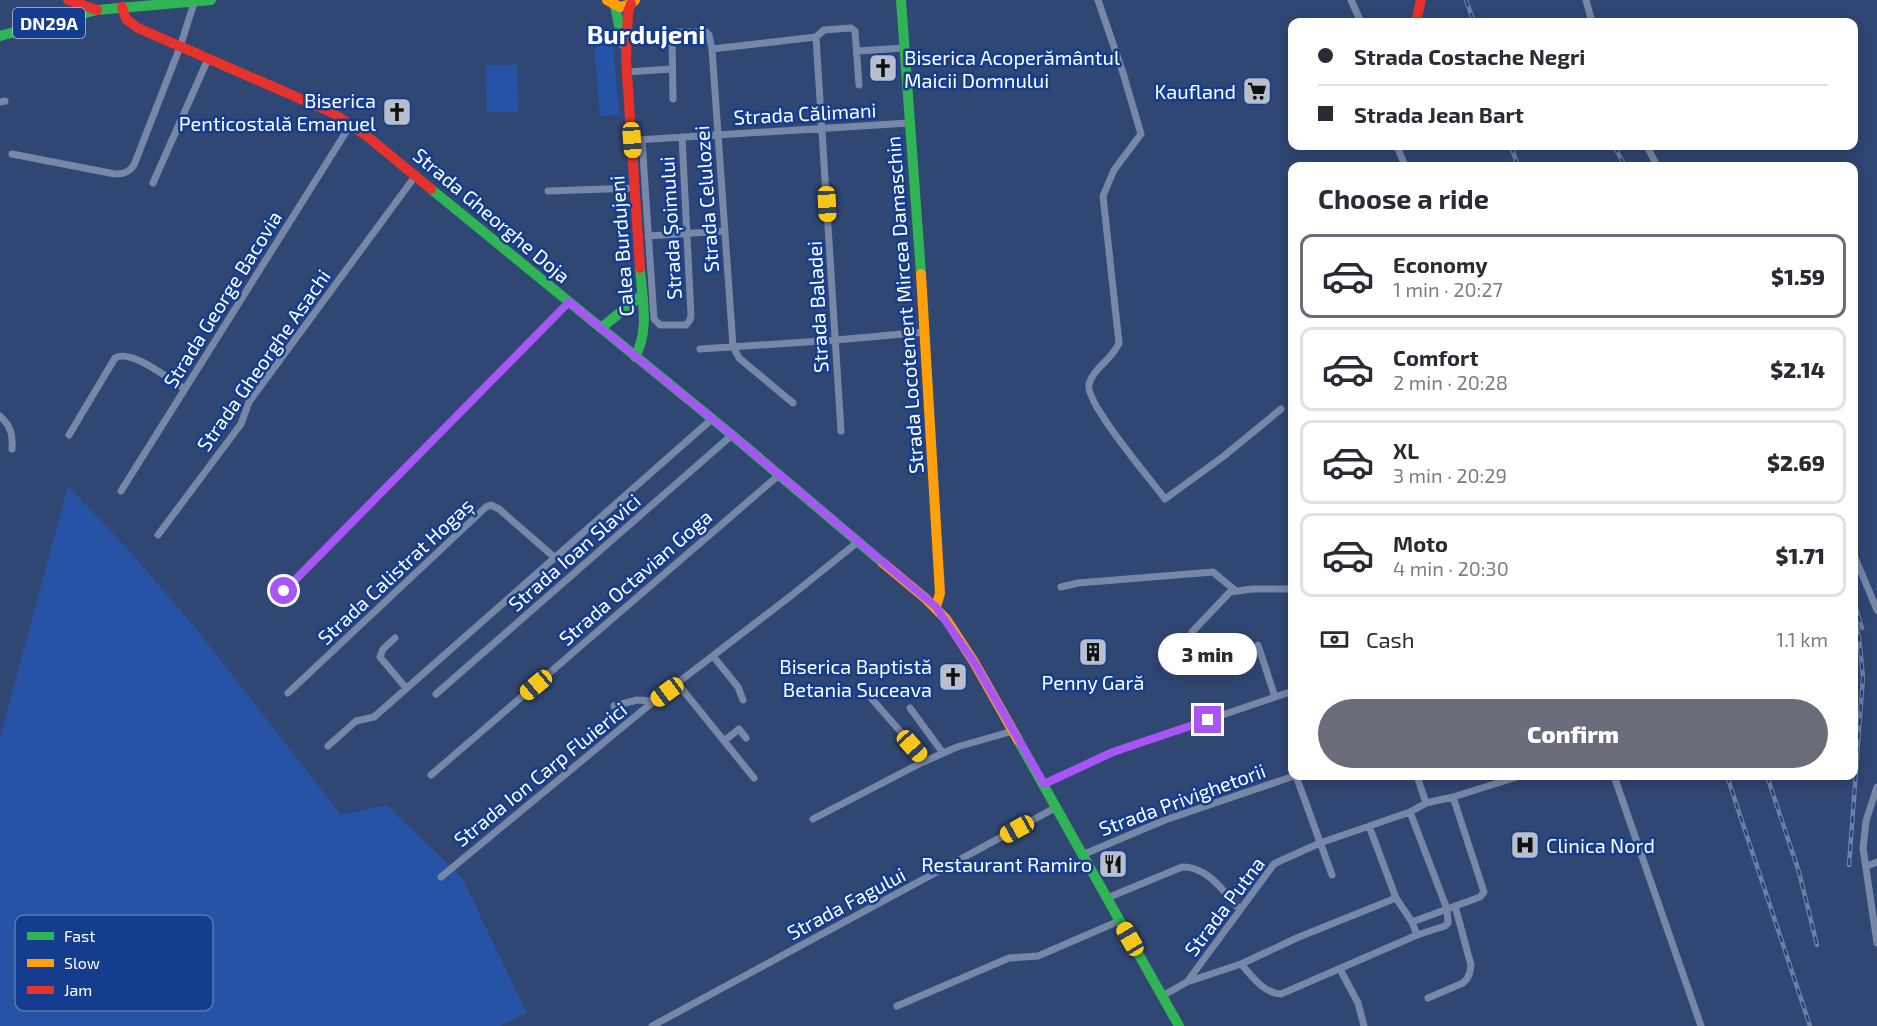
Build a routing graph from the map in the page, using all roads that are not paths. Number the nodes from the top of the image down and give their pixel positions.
1 (68, 0) edge
2 (211, 0) edge
3 (901, 0) edge
4 (1098, 0) edge
5 (1351, 0) edge
6 (1421, 0) edge
7 (1586, 0) edge
8 (195, 1) edge
9 (633, 2) edge
10 (611, 3) edge
11 (122, 7) junction
12 (97, 10) junction
13 (1360, 18) edge
14 (1417, 18) edge
15 (1591, 18) edge
16 (0, 36) edge
17 (816, 37) junction
18 (180, 47) junction
19 (904, 48) junction
20 (712, 49) junction
21 (858, 51) junction
22 (208, 59) junction
23 (626, 59) junction
24 (671, 69) junction
25 (627, 72) junction
26 (860, 84) dead end
27 (673, 99) dead end
28 (909, 123) junction
29 (351, 124) junction
30 (822, 129) junction
31 (718, 135) junction
32 (682, 137) junction
33 (637, 140) junction
34 (12, 154) dead end
35 (416, 175) junction
36 (153, 183) dead end
37 (635, 188) junction
38 (548, 192) dead end
39 (725, 231) junction
40 (687, 234) junction
41 (648, 236) junction
42 (642, 295) junction
43 (569, 302) junction
44 (601, 328) junction
45 (925, 332) junction
46 (836, 340) junction
47 (733, 346) junction
48 (700, 349) dead end
49 (635, 357) junction
50 (185, 389) junction
51 (793, 403) dead end
52 (1281, 409) dead end
53 (0, 416) edge
54 (712, 419) junction
55 (841, 431) dead end
56 (69, 435) dead end
57 (732, 435) junction
58 (12, 450) dead end
59 (779, 475) junction
60 (121, 491) dead end
61 (158, 535) dead end
62 (858, 541) junction
63 (554, 557) junction
64 (1858, 565) edge
65 (1061, 587) dead end
66 (1288, 589) edge
67 (284, 591) dead end
68 (1236, 591) junction
69 (936, 607) junction
70 (1877, 610) edge
71 (1192, 632) dead end
72 (395, 638) dead end
73 (1258, 645) dead end
74 (713, 656) junction
75 (678, 684) junction
76 (406, 688) junction
77 (288, 693) dead end
78 (1288, 693) edge
79 (436, 694) dead end
80 (1275, 697) junction
81 (872, 699) dead end
82 (743, 700) dead end
83 (654, 702) junction
84 (614, 706) dead end
85 (910, 708) dead end
86 (1013, 731) junction
87 (746, 738) dead end
88 (724, 741) junction
89 (328, 746) dead end
90 (943, 753) junction
91 (926, 761) junction
92 (431, 775) dead end
93 (754, 778) dead end
94 (1288, 778) edge
95 (1296, 780) edge
96 (1418, 780) edge
97 (1507, 780) edge
98 (1615, 780) edge
99 (1044, 784) junction
100 (1877, 787) edge
101 (1453, 797) junction
102 (1426, 803) junction
103 (1055, 808) junction
104 (1410, 812) junction
105 (813, 819) dead end
106 (1369, 826) junction
107 (1320, 843) junction
108 (1082, 855) junction
109 (1877, 862) edge
110 (1867, 866) junction
111 (1332, 875) dead end
112 (441, 877) dead end
113 (1107, 898) junction
114 (1396, 898) junction
115 (1455, 906) junction
116 (1447, 909) junction
117 (1240, 910) junction
118 (1119, 921) junction
119 (1412, 922) junction
120 (1417, 935) junction
121 (1877, 943) edge
122 (1241, 964) junction
123 (1340, 969) junction
124 (1187, 982) junction
125 (1162, 996) junction
126 (1428, 998) dead end
127 (897, 1006) dead end
128 (652, 1026) edge
129 (1179, 1026) edge
130 (1364, 1026) edge
131 (1701, 1026) edge

1 - 12 main road
2 - 8 main road, DN29A
3 - 19 main road, Strada Locotenent Mircea Damaschin
4 - 52 street
5 - 13 street
6 - 14 main road
7 - 15 street
8 - 11 main road, DN29A
8 - 18 street
9 - 10 main road
9 - 23 main road, Calea Burdujeni
10 - 23 main road, Calea Burdujeni
11 - 12 main road, DN29A
11 - 18 main road, Strada Gheorghe Doja
12 - 16 main road, DN29A
17 - 20 street
17 - 21 street
17 - 30 street, Strada Baladei
18 - 22 main road, Strada Gheorghe Doja
18 - 34 street
19 - 21 street
19 - 28 main road, Strada Locotenent Mircea Damaschin
20 - 24 street
20 - 31 street, Strada Celulozei
21 - 26 street
22 - 29 main road, Strada Gheorghe Doja
22 - 36 street
23 - 25 main road, Calea Burdujeni
24 - 25 street
24 - 27 street
25 - 33 main road, Calea Burdujeni
28 - 30 street, Strada Călimani
28 - 45 main road, Strada Locotenent Mircea Damaschin
29 - 35 main road, Strada Gheorghe Doja
29 - 50 street, Strada George Bacovia
30 - 31 street, Strada Călimani
30 - 46 street, Strada Baladei
31 - 32 street, Strada Călimani
31 - 39 street, Strada Celulozei
32 - 33 street, Strada Călimani
32 - 40 street, Strada Șoimului
33 - 37 main road, Calea Burdujeni
33 - 41 street
35 - 43 main road, Strada Gheorghe Doja
35 - 61 street, Strada Gheorghe Asachi
37 - 38 street
37 - 42 main road, Calea Burdujeni
39 - 40 street
39 - 47 street, Strada Celulozei
40 - 41 street
40 - 41 street, Strada Șoimului
42 - 44 main road
42 - 49 main road, Calea Burdujeni
43 - 44 main road, Strada Gheorghe Doja
43 - 67 street
44 - 49 main road, Strada Gheorghe Doja
45 - 46 street
45 - 69 main road, Strada Locotenent Mircea Damaschin
46 - 47 street
46 - 55 street, Strada Baladei
47 - 48 street
47 - 51 street
49 - 54 main road, Strada Gheorghe Doja
50 - 56 street
50 - 60 street, Strada George Bacovia
53 - 58 street
54 - 57 main road, Strada Gheorghe Doja
54 - 63 street
57 - 59 main road, Strada Gheorghe Doja
57 - 79 street, Strada Ioan Slavici
59 - 62 main road, Strada Gheorghe Doja
59 - 92 street, Strada Octavian Goga
62 - 69 main road, Strada Gheorghe Doja
62 - 74 street, Strada Ion Carp Fluierici
63 - 76 street
63 - 77 street, Strada Calistrat Hogaș
64 - 70 street
65 - 68 street
66 - 68 street
68 - 71 street
69 - 86 main road, Strada Gheorghe Doja
72 - 76 street
73 - 80 street
74 - 75 street, Strada Ion Carp Fluierici
74 - 82 street
75 - 83 street, Strada Ion Carp Fluierici
75 - 88 street
76 - 89 street
78 - 80 street
80 - 99 street
81 - 91 street
83 - 84 street
83 - 112 street, Strada Ion Carp Fluierici
85 - 90 street
86 - 90 street
86 - 99 main road, Strada Gheorghe Doja
87 - 88 street
88 - 93 street
90 - 91 street
91 - 105 street
94 - 108 street, Strada Privighetorii
95 - 107 street
96 - 102 street
97 - 101 street, Strada Putna
98 - 131 street
99 - 103 main road, Strada Gheorghe Doja
100 - 110 street
101 - 102 street, Strada Putna
101 - 115 street
102 - 104 street, Strada Putna
103 - 108 main road, Strada Gheorghe Doja
103 - 128 street, Strada Fagului
104 - 106 street, Strada Putna
104 - 116 street
106 - 107 street, Strada Putna
106 - 114 street
107 - 111 street
107 - 117 street, Strada Putna
108 - 113 main road, Strada Gheorghe Doja
109 - 110 street
110 - 121 street
113 - 117 street
113 - 118 main road, Strada Gheorghe Doja
114 - 119 street
114 - 122 street, Strada Putna
115 - 116 street
115 - 126 street
116 - 119 street
116 - 120 street
117 - 124 street, Strada Putna
118 - 125 main road, Strada Gheorghe Doja
118 - 127 street
119 - 120 street
120 - 123 street
122 - 123 street
122 - 124 street, Strada Putna
123 - 130 street
124 - 125 street, Strada Putna
125 - 129 main road, Strada Gheorghe Doja

